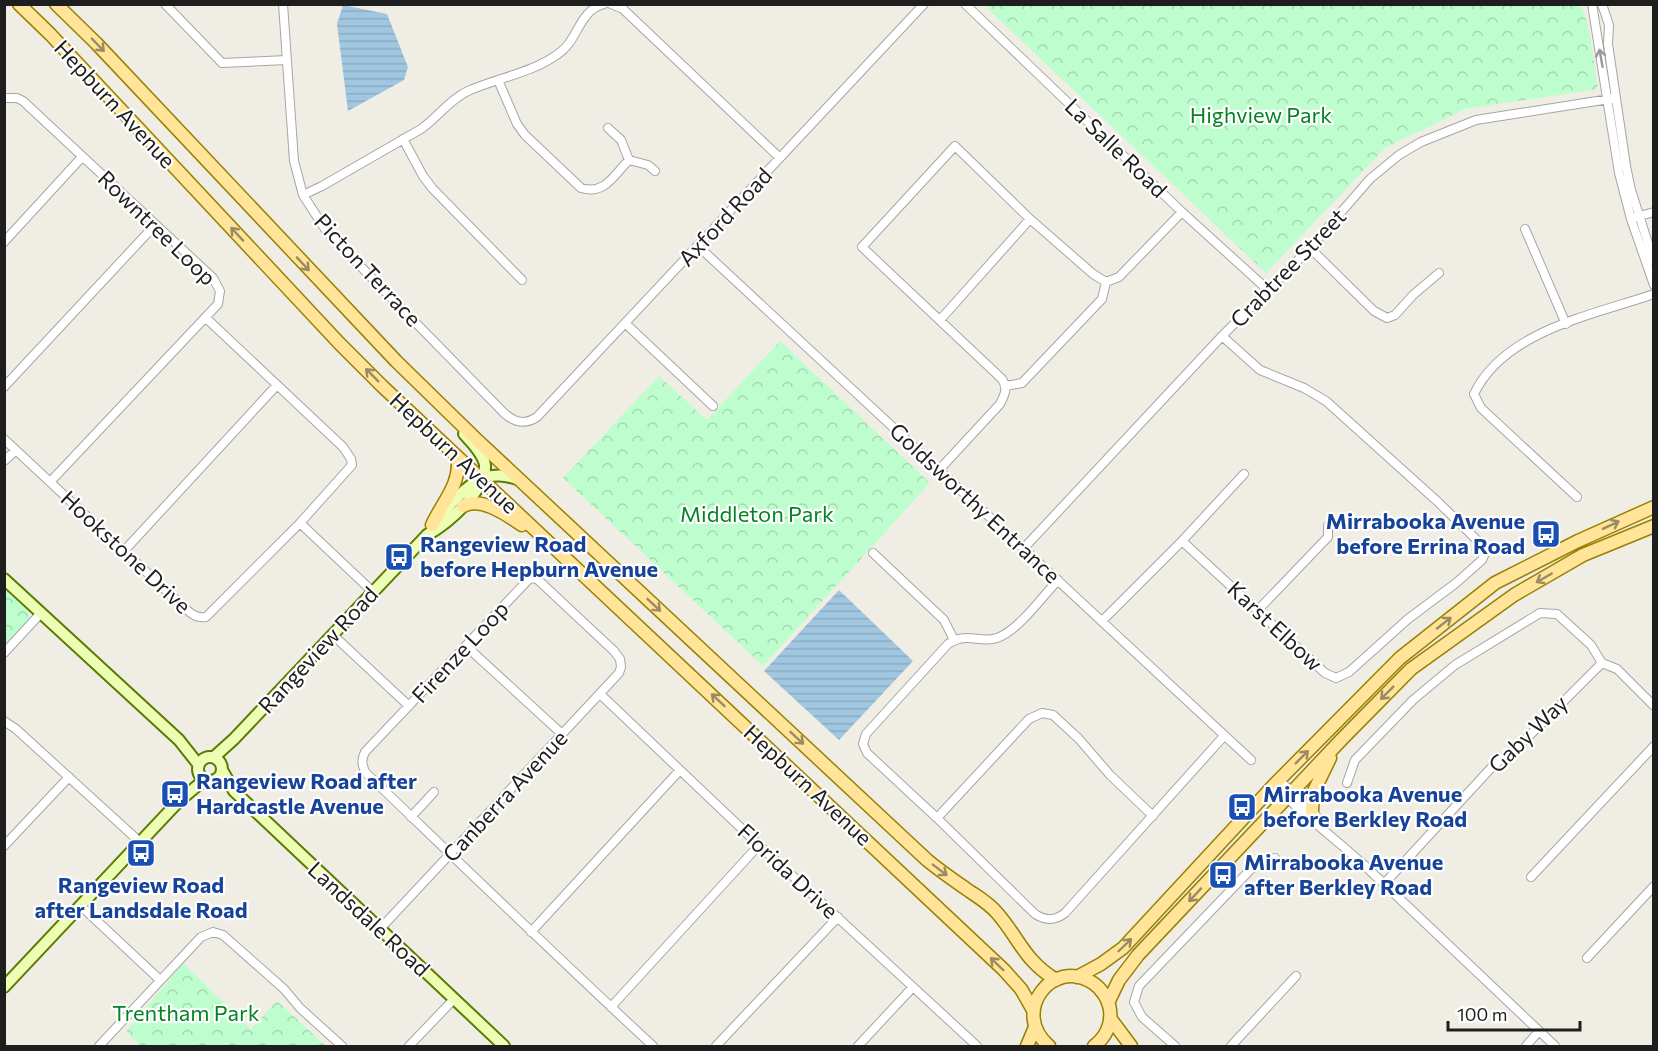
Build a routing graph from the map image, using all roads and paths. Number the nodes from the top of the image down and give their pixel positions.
1 (56, 4) edge
2 (165, 4) edge
3 (283, 4) edge
4 (604, 4) edge
5 (610, 4) edge
6 (924, 4) edge
7 (965, 4) edge
8 (1592, 4) edge
9 (1602, 4) edge
10 (23, 7) edge
11 (287, 60) junction
12 (498, 80) junction
13 (4, 98) edge
14 (1612, 98) junction
15 (608, 128) dead end
16 (403, 139) junction
17 (82, 157) junction
18 (780, 158) junction
19 (629, 160) junction
20 (655, 171) dead end
21 (303, 195) junction
22 (1182, 212) junction
23 (1653, 212) edge
24 (1635, 218) junction
25 (1030, 219) junction
26 (155, 225) junction
27 (1525, 229) dead end
28 (4, 242) edge
29 (699, 246) junction
30 (1310, 248) junction
31 (1653, 262) edge
32 (1439, 273) dead end
33 (522, 280) dead end
34 (1106, 282) junction
35 (1653, 285) edge
36 (1268, 290) junction
37 (1653, 294) edge
38 (206, 318) junction
39 (940, 320) junction
40 (625, 323) junction
41 (1566, 324) junction
42 (1222, 336) junction
43 (415, 380) junction
44 (277, 386) junction
45 (1006, 386) junction
46 (4, 387) edge
47 (713, 406) dead end
48 (522, 423) joint
49 (4, 439) edge
50 (16, 450) junction
51 (458, 458) junction
52 (4, 462) edge
53 (939, 470) junction
54 (1244, 474) dead end
55 (519, 479) junction
56 (481, 480) junction
57 (50, 482) junction
58 (1577, 497) dead end
59 (1653, 500) edge
60 (463, 506) junction
61 (1648, 509) edge
62 (300, 523) junction
63 (1328, 526) dead end
64 (1653, 526) edge
65 (430, 530) junction
66 (1182, 541) junction
67 (1024, 548) junction
68 (558, 549) junction
69 (124, 551) junction
70 (873, 553) dead end
71 (4, 579) edge
72 (1058, 580) junction
73 (372, 591) junction
74 (1258, 610) junction
75 (41, 613) junction
76 (1102, 621) junction
77 (333, 635) junction
78 (954, 640) junction
79 (466, 646) junction
80 (4, 653) edge
81 (620, 659) joint
82 (1602, 663) junction
83 (600, 694) junction
84 (409, 706) junction
85 (1653, 706) edge
86 (4, 721) edge
87 (562, 734) junction
88 (1224, 736) junction
89 (234, 739) junction
90 (1342, 739) junction
91 (179, 740) junction
92 (1653, 746) edge
93 (211, 756) junction
94 (1251, 760) dead end
95 (198, 766) junction
96 (222, 768) junction
97 (680, 770) junction
98 (69, 777) junction
99 (208, 780) junction
100 (1277, 783) junction
101 (1347, 783) dead end
102 (234, 791) junction
103 (434, 792) dead end
104 (1289, 795) junction
105 (178, 802) junction
106 (1312, 811) junction
107 (1153, 816) junction
108 (411, 817) junction
109 (937, 818) junction
110 (1324, 828) junction
111 (141, 843) junction
112 (759, 845) junction
113 (4, 846) edge
114 (450, 854) junction
115 (1275, 858) dead end
116 (1531, 877) dead end
117 (1384, 884) junction
118 (1653, 886) edge
119 (81, 906) junction
120 (838, 917) junction
121 (380, 929) junction
122 (531, 932) junction
123 (1587, 958) dead end
124 (1296, 976) dead end
125 (1077, 977) junction
126 (160, 980) junction
127 (1056, 980) junction
128 (4, 987) edge
129 (913, 987) junction
130 (454, 999) junction
131 (1108, 1003) junction
132 (611, 1007) junction
133 (1033, 1010) junction
134 (1110, 1018) junction
135 (1035, 1027) junction
136 (1539, 1032) junction
137 (99, 1047) edge
138 (342, 1047) edge
139 (409, 1047) edge
140 (504, 1047) edge
141 (653, 1047) edge
142 (716, 1047) edge
143 (858, 1047) edge
144 (977, 1047) edge
145 (1027, 1047) edge
146 (1049, 1047) edge
147 (1094, 1047) edge
148 (1131, 1047) edge
149 (1175, 1047) edge
150 (1231, 1047) edge
151 (1526, 1047) edge
152 (1555, 1047) edge

1 -> 43 main road, Hepburn Avenue
2 - 11 street
3 - 11 street, Picton Terrace
4 - 12 street
5 - 18 street
6 - 18 street, Axford Road
7 - 22 street, La Salle Road
14 -> 8 street
9 - 14 street
51 -> 10 main road, Hepburn Avenue
11 - 21 street, Picton Terrace
12 - 16 street
12 - 19 street
13 - 17 street, Rowntree Loop
14 - 24 street
14 - 30 street, Crabtree Street
15 - 19 street
16 - 21 street
16 - 33 street
17 - 26 street, Rowntree Loop
17 - 28 street
18 - 29 street, Axford Road
19 - 20 street
21 - 48 street, Picton Terrace
22 - 34 street
22 - 36 street, La Salle Road
23 - 24 street
24 - 31 street
24 - 35 street
25 - 34 street
25 - 39 street
25 - 39 street
26 - 38 street, Rowntree Loop
26 - 46 street
27 - 41 street
29 - 40 street, Axford Road
29 - 53 street, Goldsworthy Entrance
30 - 32 street
30 - 36 street, Crabtree Street
34 - 45 street
36 - 42 street, Crabtree Street
37 - 41 street
38 - 44 street
38 - 57 street, Rowntree Loop
39 - 45 street
40 - 47 street
40 - 48 street, Axford Road
41 - 58 street
42 - 67 street, Crabtree Street
42 - 74 street, Karst Elbow
43 - 55 main road, Hepburn Avenue
43 - 56 street
44 - 62 street
44 - 69 street
45 - 53 street
49 - 50 street, Hookstone Drive
50 - 52 street
50 - 57 street, Hookstone Drive
51 - 56 main road, Hepburn Avenue
51 - 65 main road
53 - 67 street, Goldsworthy Entrance
54 - 66 street
55 - 56 street, Rangeview Road
55 -> 127 main road, Hepburn Avenue
56 - 60 street, Rangeview Road
56 - 65 street, Rangeview Road
56 - 68 main road, Hepburn Avenue
57 - 69 street, Hookstone Drive
59 - 61 main road
60 - 65 street, Rangeview Road
60 - 68 main road
100 -> 61 main road
62 - 69 street, Hookstone Drive
62 - 73 street
63 - 74 street
64 -> 90 main road
65 - 73 street, Rangeview Road
66 - 74 street, Karst Elbow
66 - 76 street
67 - 72 street, Goldsworthy Entrance
133 -> 68 main road, Hepburn Avenue
70 - 78 street
71 - 75 street, Landsdale Road
72 - 76 street, Goldsworthy Entrance
72 - 78 street
73 - 77 street, Rangeview Road
75 - 80 street
75 - 91 street, Landsdale Road
76 - 88 street, Goldsworthy Entrance
77 - 84 street
77 - 89 street, Rangeview Road
78 - 109 street
79 - 81 street, Firenze Loop
79 - 84 street, Firenze Loop
79 - 87 street
81 - 83 street, Canberra Avenue
82 - 85 street
82 - 101 street
82 - 117 street, Gaby Way
83 - 87 street, Canberra Avenue
83 - 97 street, Florida Drive
84 - 108 street, Firenze Loop
86 - 98 street
87 - 114 street, Canberra Avenue
88 - 94 street, Goldsworthy Entrance
88 - 107 street
89 - 93 street, Rangeview Road
89 - 96 street, Rangeview Road
90 - 104 main road
90 - 106 main road
91 - 93 street, Landsdale Road
91 - 95 street, Landsdale Road
92 - 116 street
93 - 95 street
93 - 96 street, Landsdale Road
95 - 99 street, Landsdale Road
95 - 105 street
96 - 99 street
96 - 102 street, Landsdale Road
97 - 112 street, Florida Drive
97 - 122 street
98 - 111 street
98 - 113 street
99 - 102 street, Landsdale Road
99 - 105 street
100 - 104 street
125 -> 100 main road
102 - 121 street, Landsdale Road
103 - 108 street
104 - 106 street
104 - 110 street
104 -> 131 main road
105 - 111 street
106 - 110 street
107 - 109 street
107 - 109 street
108 - 114 street, Firenze Loop
110 - 117 street
111 - 119 street
112 - 120 street, Florida Drive
112 - 132 street
114 - 121 street, Canberra Avenue
114 - 122 street, Firenze Loop
115 - 149 street
117 - 136 street
118 - 123 street
119 - 126 street
119 - 128 street
120 - 129 street, Florida Drive
120 - 142 street
121 - 130 street, Landsdale Road
122 - 132 street, Firenze Loop
124 - 150 street
125 - 127 main road
125 - 131 main road
126 - 137 street
126 - 138 street
127 - 133 main road
129 - 143 street
129 - 144 street, Florida Drive
130 - 139 street
130 - 140 street, Landsdale Road
131 - 134 main road
132 - 141 street, Firenze Loop
133 - 135 main road
134 - 147 main road
134 - 148 main road
135 - 145 main road
135 - 146 main road
136 - 151 street
136 - 152 street

